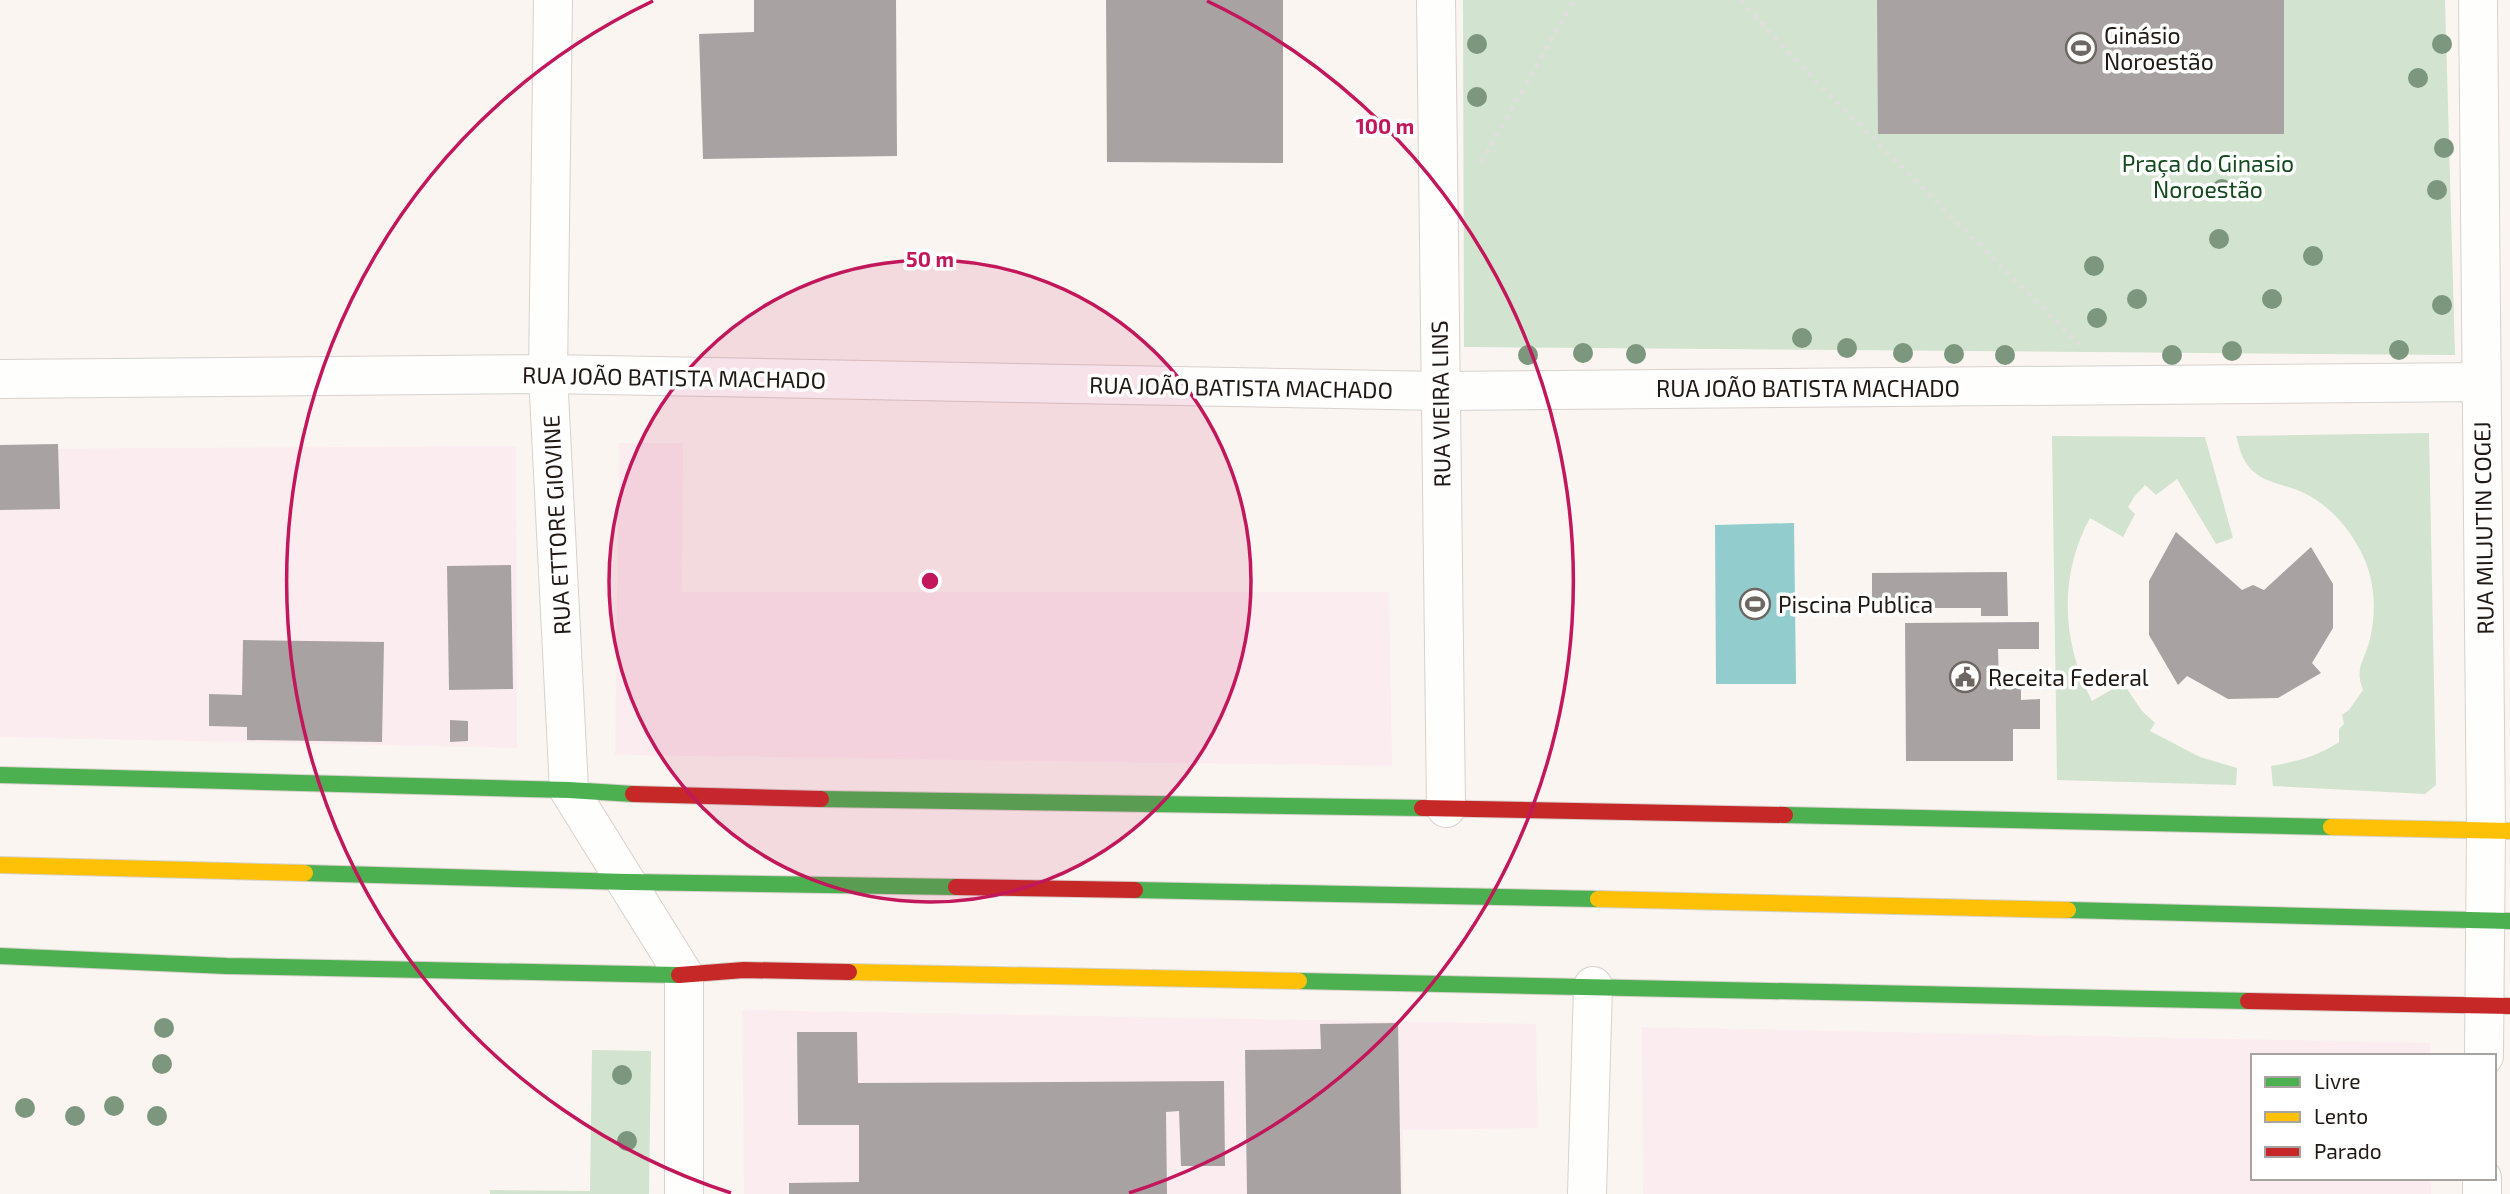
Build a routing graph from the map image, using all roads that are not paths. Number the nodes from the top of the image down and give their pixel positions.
1 (553, 0) edge
2 (1436, 0) edge
3 (2478, 0) edge
4 (548, 374) junction
5 (0, 379) edge
6 (2481, 382) junction
7 (1440, 391) junction
8 (0, 775) edge
9 (569, 790) junction
10 (1446, 808) junction
11 (2498, 831) edge
12 (0, 866) edge
13 (627, 882) junction
14 (2498, 920) edge
15 (0, 956) edge
16 (684, 975) junction
17 (1593, 986) junction
18 (2497, 1005) edge
19 (2485, 1054) edge
20 (684, 1194) edge
21 (1587, 1194) edge

1 - 4 street, RUA ETTORE GIOVINE
2 - 7 street, RUA VIEIRA LINS
3 - 6 street, RUA MILJUTIN COGEJ
4 - 5 street, RUA JOÃO BATISTA MACHADO
4 - 7 street, RUA JOÃO BATISTA MACHADO
4 - 9 street, RUA ETTORE GIOVINE
6 - 7 street, RUA JOÃO BATISTA MACHADO
6 - 11 street, RUA MILJUTIN COGEJ
7 - 10 street, RUA VIEIRA LINS
8 - 9 street
9 - 10 street
9 - 13 street, RUA ETTORE GIOVINE
10 - 11 street
11 - 14 street, RUA MILJUTIN COGEJ
12 - 13 street
13 - 14 street
13 - 16 street, RUA ETTORE GIOVINE
14 - 18 street, RUA MILJUTIN COGEJ
15 - 16 street
16 - 17 street
16 - 20 street
17 - 18 street
17 - 21 street
18 - 19 street, RUA MILJUTIN COGEJ

